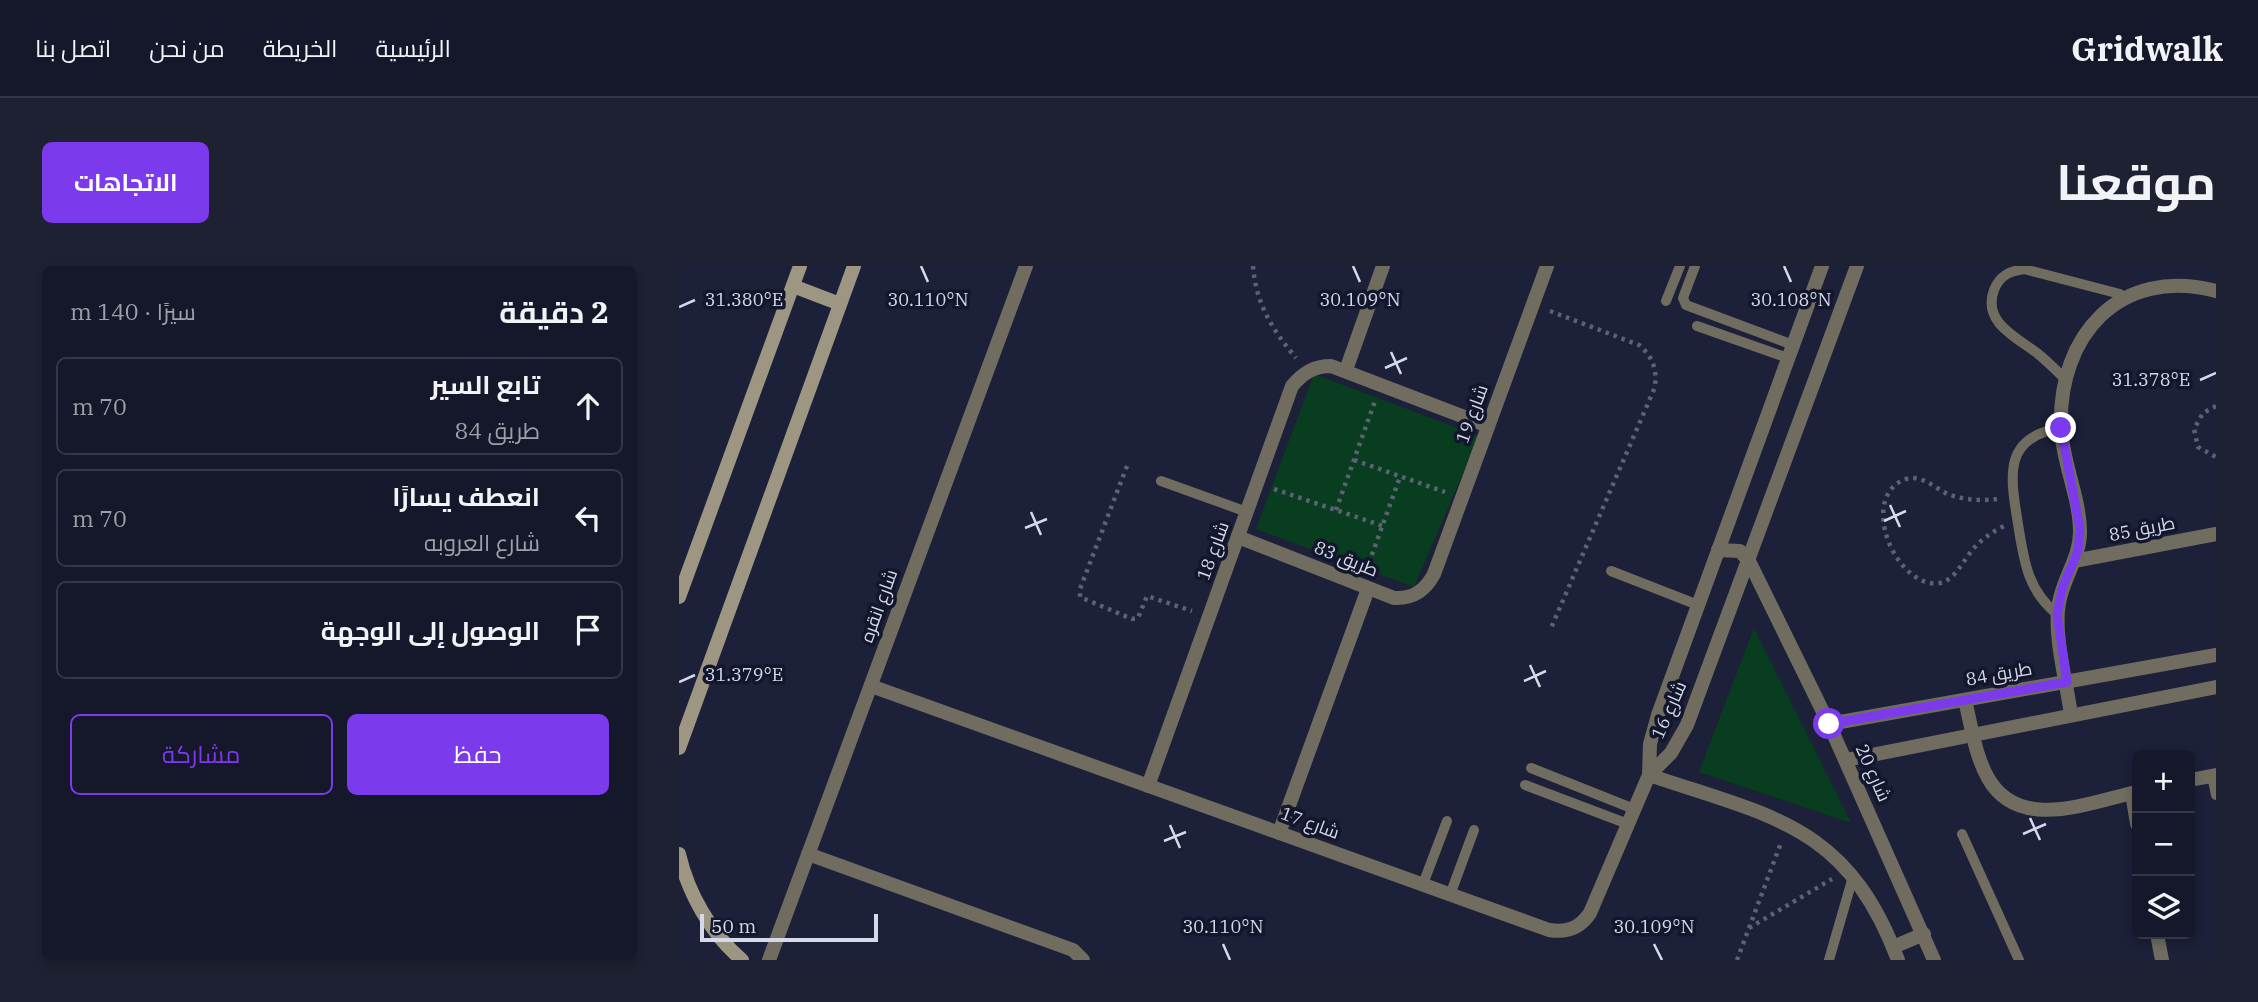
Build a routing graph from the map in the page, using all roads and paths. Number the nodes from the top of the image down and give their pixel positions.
1 (800, 266) edge
2 (854, 266) edge
3 (1026, 266) edge
4 (1252, 266) edge
5 (1383, 266) edge
6 (1547, 266) edge
7 (1679, 266) edge
8 (1695, 266) edge
9 (1822, 266) edge
10 (1857, 266) edge
11 (793, 286) junction
12 (2216, 291) edge
13 (2120, 295) junction
14 (1666, 301) dead end
15 (840, 304) junction
16 (1533, 304) junction
17 (1697, 326) dead end
18 (1791, 352) junction
19 (1346, 370) junction
20 (1308, 372) junction
21 (2065, 379) junction
22 (1381, 384) junction
23 (2216, 406) edge
24 (1488, 426) junction
25 (2061, 428) junction
26 (2216, 457) edge
27 (1354, 460) junction
28 (1128, 466) dead end
29 (1400, 477) junction
30 (1161, 481) dead end
31 (1257, 483) junction
32 (2013, 495) junction
33 (1462, 498) junction
34 (1336, 510) junction
35 (1247, 512) junction
36 (2018, 522) junction
37 (1383, 526) junction
38 (2216, 534) edge
39 (1238, 537) junction
40 (1719, 550) junction
41 (1749, 561) junction
42 (2074, 561) junction
43 (1611, 571) dead end
44 (1434, 574) joint
45 (1364, 587) junction
46 (679, 597) edge
47 (1698, 605) junction
48 (2057, 614) junction
49 (1209, 617) junction
50 (1551, 628) dead end
51 (2216, 655) edge
52 (2067, 682) junction
53 (871, 685) junction
54 (2216, 687) edge
55 (1965, 700) junction
56 (2071, 715) junction
57 (1829, 724) junction
58 (1973, 733) junction
59 (679, 748) edge
60 (1846, 760) junction
61 (1531, 768) dead end
62 (1649, 775) junction
63 (2214, 775) edge
64 (2195, 779) edge
65 (1525, 785) dead end
66 (1148, 786) junction
67 (2132, 793) edge
68 (2216, 795) edge
69 (1635, 809) junction
70 (1447, 821) dead end
71 (1788, 822) junction
72 (1628, 824) junction
73 (1474, 830) dead end
74 (1279, 833) junction
75 (1962, 834) dead end
76 (679, 854) edge
77 (809, 854) junction
78 (1851, 873) junction
79 (1423, 884) junction
80 (1450, 895) junction
81 (1749, 928) junction
82 (1924, 934) junction
83 (2158, 939) edge
84 (1895, 954) edge
85 (742, 960) edge
86 (769, 960) edge
87 (1083, 960) edge
88 (1737, 960) edge
89 (1829, 960) edge
90 (1934, 960) edge
91 (2019, 960) edge
92 (2162, 960) edge

1 - 11 street
2 - 15 street
3 - 53 street, شارع انقره
4 - 20 path
5 - 19 street
6 - 16 street, شارع 19
7 - 14 lane
8 - 18 lane
9 - 18 street, شارع 16
10 - 41 street, شارع 16
11 - 15 street
11 - 46 street
12 - 13 street
13 - 21 street
13 - 21 lane
15 - 59 street
16 - 24 street, شارع 19
16 - 50 path
17 - 18 lane
18 - 40 street, شارع 16
19 - 20 street
19 - 22 street
20 - 31 street, شارع 18
21 - 25 street
22 - 24 street
22 - 27 path
23 - 26 path
24 - 33 street, شارع 19
25 - 32 lane
25 - 42 street
27 - 29 path
27 - 34 path
28 - 49 path
29 - 33 path
29 - 37 path
30 - 35 lane
31 - 34 path
31 - 35 street, شارع 18
32 - 36 lane
32 - 36 path
33 - 44 street, شارع 19
34 - 37 path
35 - 39 street, شارع 18
36 - 48 lane
37 - 45 path
38 - 42 street, طريق 85
39 - 45 street, طريق 83
39 - 49 street, شارع 18
40 - 41 street
40 - 47 street, شارع 16
41 - 57 street, شارع 20
41 - 62 street, شارع 16
42 - 48 street
43 - 47 lane
44 - 45 street, طريق 83
45 - 74 street
47 - 62 street, شارع 16
48 - 52 street
49 - 66 street, شارع 18
51 - 52 street, طريق 84
52 - 55 street, طريق 84
52 - 56 street
53 - 66 street, شارع 17
53 - 77 street, شارع انقره
54 - 56 street
55 - 57 street, طريق 84
55 - 58 street
56 - 58 street
57 - 60 street, شارع 20
58 - 60 street
58 - 67 street
60 - 82 street, شارع 20
61 - 69 lane
62 - 69 street, شارع 17
62 - 71 street
63 - 64 street
63 - 68 lane
65 - 72 lane
66 - 74 street, شارع 17
69 - 72 street, شارع 17
70 - 79 lane
71 - 78 street
71 - 81 path
72 - 80 street, شارع 17
73 - 80 lane
74 - 79 street, شارع 17
75 - 91 lane
76 - 85 street
77 - 86 street, شارع انقره
77 - 87 street
78 - 81 path
78 - 84 street
78 - 89 lane
79 - 80 street, شارع 17
81 - 88 path
82 - 84 street
82 - 90 street, شارع 20
83 - 92 street

